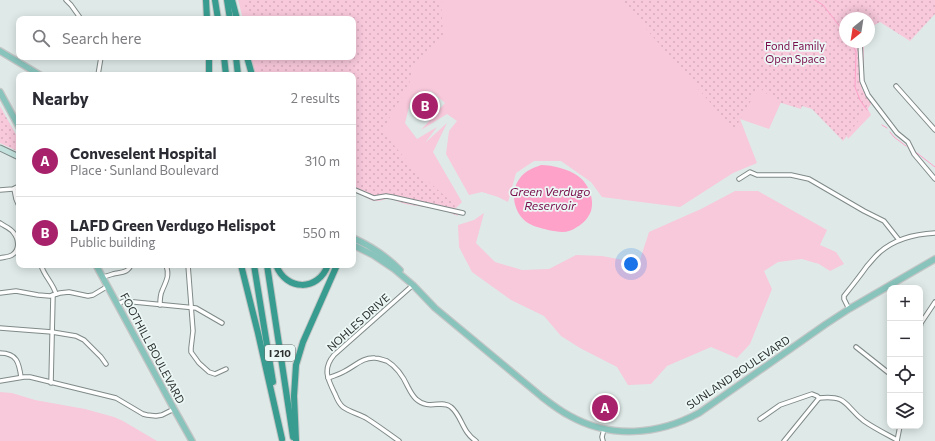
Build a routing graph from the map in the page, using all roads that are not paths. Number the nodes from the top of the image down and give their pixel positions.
1 (66, 0) edge
2 (206, 0) edge
3 (216, 0) edge
4 (227, 0) edge
5 (232, 0) edge
6 (79, 16) edge
7 (207, 16) edge
8 (218, 16) edge
9 (230, 16) edge
10 (236, 16) edge
11 (860, 48) edge
12 (1, 51) edge
13 (100, 60) edge
14 (209, 60) edge
15 (224, 60) edge
16 (236, 60) edge
17 (248, 60) edge
18 (35, 72) edge
19 (98, 72) edge
20 (209, 72) edge
21 (226, 72) edge
22 (238, 72) edge
23 (251, 72) edge
24 (896, 86) dead end
25 (0, 92) edge
26 (16, 121) edge
27 (935, 130) edge
28 (0, 148) edge
29 (16, 156) edge
30 (739, 179) dead end
31 (935, 179) edge
32 (14, 189) joint
33 (0, 190) edge
34 (356, 190) edge
35 (16, 200) edge
36 (463, 213) dead end
37 (0, 223) edge
38 (935, 233) edge
39 (16, 237) edge
40 (356, 239) edge
41 (899, 240) junction
42 (356, 246) edge
43 (16, 252) edge
44 (0, 258) edge
45 (935, 258) edge
46 (42, 268) edge
47 (98, 268) edge
48 (129, 268) edge
49 (167, 268) edge
50 (188, 268) edge
51 (243, 268) edge
52 (254, 268) edge
53 (267, 268) edge
54 (278, 268) edge
55 (327, 268) edge
56 (336, 268) edge
57 (103, 277) junction
58 (413, 285) junction
59 (108, 286) junction
60 (0, 293) edge
61 (55, 294) junction
62 (935, 302) edge
63 (118, 304) junction
64 (160, 305) junction
65 (192, 307) junction
66 (849, 310) junction
67 (923, 321) edge
68 (222, 323) dead end
69 (0, 328) edge
70 (52, 332) junction
71 (856, 347) dead end
72 (0, 353) edge
73 (106, 364) dead end
74 (226, 369) dead end
75 (887, 372) edge
76 (21, 377) junction
77 (328, 378) junction
78 (0, 381) edge
79 (52, 383) junction
80 (819, 398) junction
81 (174, 409) junction
82 (760, 419) dead end
83 (604, 429) junction
84 (899, 429) edge
85 (282, 440) edge
86 (897, 440) edge
87 (192, 441) edge
88 (293, 441) edge
89 (296, 441) edge
90 (399, 441) edge
91 (476, 441) edge
92 (603, 441) edge
93 (784, 441) edge

1 - 6 street
2 - 7 highway
3 - 8 highway
4 - 9 highway
5 - 10 highway
11 - 31 street
12 - 18 main road
13 - 19 street
14 - 20 highway
15 - 21 highway
16 - 22 highway
17 - 23 highway
24 - 27 street
25 - 26 main road
28 - 29 street
30 - 41 street
32 - 33 street
32 - 35 street
34 - 36 street
37 - 39 street
38 - 41 street
40 - 58 main road, SUNLAND BOULEVARD
41 - 66 street
42 - 58 main road, SUNLAND BOULEVARD
43 - 44 street
45 - 66 main road, SUNLAND BOULEVARD
46 - 61 street
47 - 57 main road, FOOTHILL BOULEVARD
48 - 57 street
49 - 64 street
50 - 65 street
51 - 85 highway
52 - 85 highway, I 210
53 - 88 highway, I 210
54 - 55 highway
56 - 89 highway
57 - 59 main road, FOOTHILL BOULEVARD
58 - 77 street, NOHLES DRIVE
58 - 83 main road, SUNLAND BOULEVARD
59 - 61 street
59 - 63 main road, FOOTHILL BOULEVARD
60 - 61 street
61 - 70 street
62 - 67 street
63 - 64 street
63 - 81 main road, FOOTHILL BOULEVARD
64 - 65 street
65 - 68 street
65 - 74 street
66 - 83 main road, SUNLAND BOULEVARD
69 - 70 street
70 - 73 street
70 - 79 street
71 - 75 street
72 - 76 street
76 - 78 street
76 - 79 street
77 - 90 street
77 - 91 street
79 - 81 street
80 - 82 street
80 - 86 street
80 - 93 street
81 - 87 main road, FOOTHILL BOULEVARD
83 - 92 street
84 - 86 street

